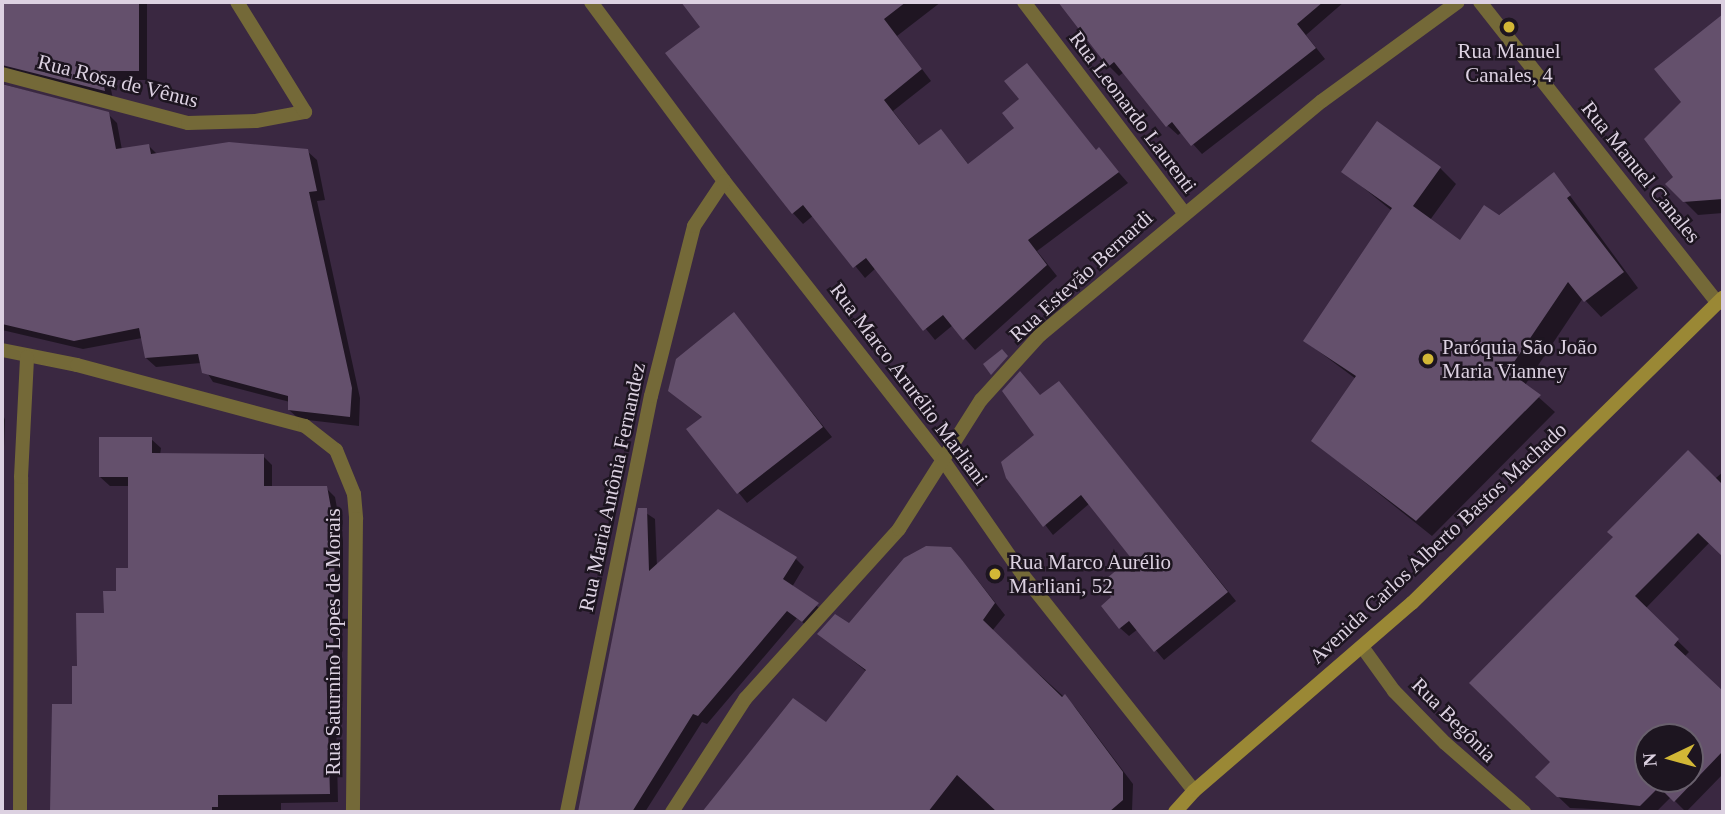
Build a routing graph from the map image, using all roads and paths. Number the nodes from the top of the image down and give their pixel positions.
1 (237, 2) edge
2 (591, 2) edge
3 (1024, 2) edge
4 (1458, 2) edge
5 (1480, 2) edge
6 (2, 74) edge
7 (724, 181) junction
8 (1184, 213) junction
9 (1721, 300) edge
10 (2, 350) edge
11 (27, 357) junction
12 (943, 460) junction
13 (1363, 648) junction
14 (1194, 791) junction
15 (20, 812) edge
16 (353, 812) edge
17 (567, 812) edge
18 (672, 812) edge
19 (1175, 812) edge
20 (1524, 812) edge

1 - 6 street, Rua Rosa de Vênus
2 - 7 street, Rua Marco Arurélio Marliani
3 - 8 street, Rua Leonardo Laurenti
4 - 8 street, Rua Estevão Bernardi
5 - 9 street, Rua Manuel Canales
7 - 12 street, Rua Marco Arurélio Marliani
7 - 17 street, Rua Maria Antônia Fernandez
8 - 12 street, Rua Estevão Bernardi
9 - 13 street, Avenida Carlos Alberto Bastos Machado
10 - 11 street, Rua Saturnino Lopes de Morais
11 - 15 street
11 - 16 street, Rua Saturnino Lopes de Morais
12 - 14 street, Rua Marco Arurélio Marliani
12 - 18 street, Rua Estevão Bernardi
13 - 14 street, Avenida Carlos Alberto Bastos Machado
13 - 20 street, Rua Begônia
14 - 19 street, Avenida Carlos Alberto Bastos Machado

